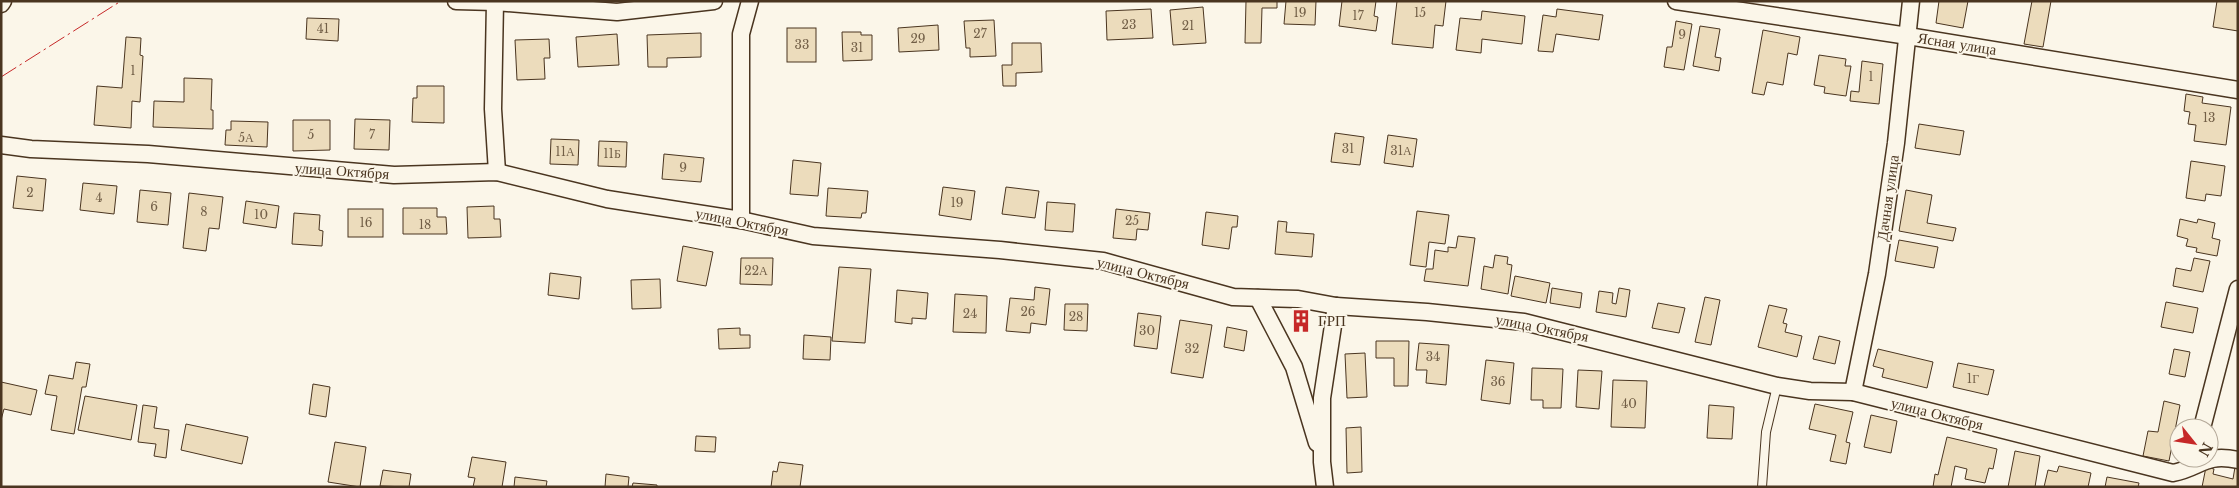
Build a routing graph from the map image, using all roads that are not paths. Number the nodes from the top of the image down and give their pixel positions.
1 (456, 1) edge
2 (714, 1) edge
3 (750, 1) edge
4 (1676, 1) edge
5 (1911, 1) edge
6 (494, 2) edge
7 (1908, 36) junction
8 (2238, 90) edge
9 (1, 145) edge
10 (497, 172) junction
11 (741, 220) junction
12 (2238, 289) edge
13 (1258, 298) junction
14 (1336, 306) junction
15 (1777, 386) junction
16 (1853, 392) junction
17 (2205, 418) edge
18 (2219, 457) edge
19 (2238, 460) edge
20 (1322, 462) junction
21 (2183, 468) edge
22 (2190, 468) edge
23 (1325, 487) edge
24 (1762, 487) edge
25 (2185, 487) edge

1 - 6 street
2 - 6 street
3 - 11 street
4 - 7 street, Ясная улица
5 - 7 street, Дачная улица
6 - 10 street
7 - 8 street, Ясная улица
7 - 16 street, Дачная улица
9 - 10 street, улица Октября
10 - 11 street, улица Октября
11 - 13 street, улица Октября
12 - 17 street
13 - 14 street, улица Октября
13 - 20 street
14 - 15 street, улица Октября
14 - 20 street
15 - 16 street, улица Октября
15 - 24 lane
16 - 21 street, улица Октября
18 - 19 street, улица Октября
20 - 23 street
22 - 25 street

